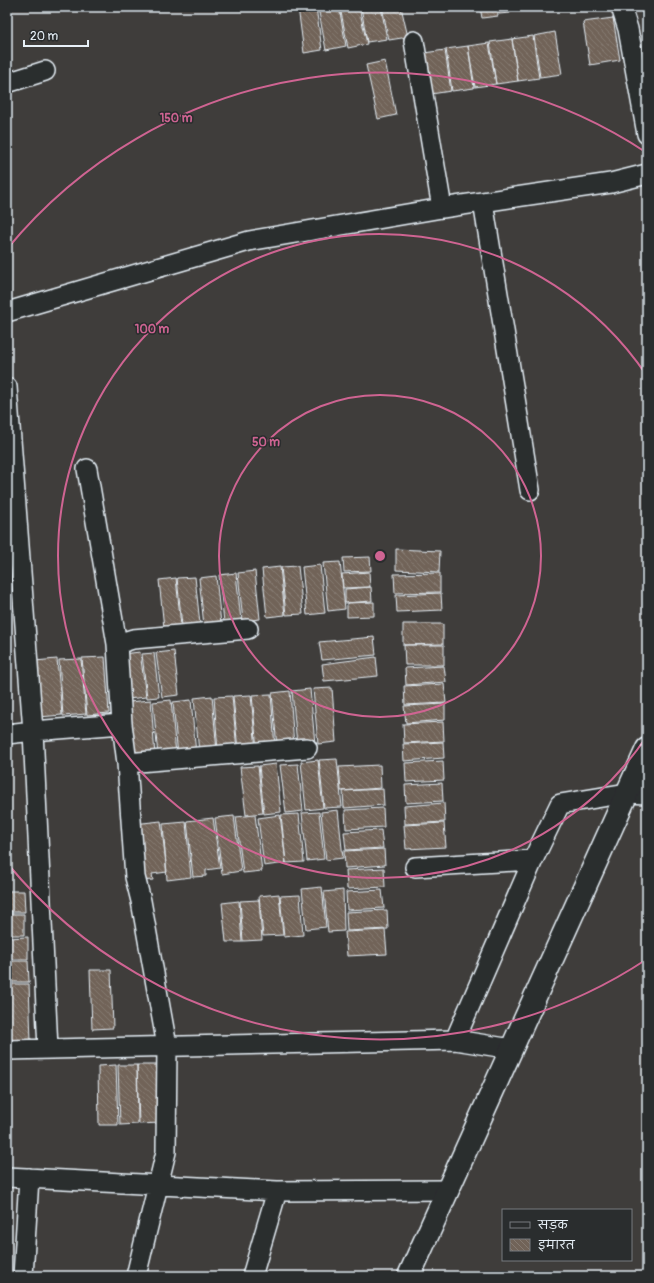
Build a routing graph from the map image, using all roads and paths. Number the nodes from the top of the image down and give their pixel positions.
1 (621, 7) edge
2 (414, 41) dead end
3 (46, 71) dead end
4 (7, 83) edge
5 (647, 134) edge
6 (647, 174) edge
7 (483, 202) junction
8 (442, 208) junction
9 (7, 312) edge
10 (7, 388) edge
11 (87, 469) dead end
12 (530, 490) dead end
13 (248, 629) dead end
14 (117, 644) junction
15 (122, 724) junction
16 (33, 731) junction
17 (7, 734) edge
18 (307, 748) dead end
19 (647, 749) edge
20 (127, 764) junction
21 (637, 794) edge
22 (533, 860) junction
23 (415, 867) dead end
24 (455, 1040) junction
25 (167, 1046) junction
26 (48, 1049) junction
27 (512, 1049) junction
28 (7, 1050) edge
29 (7, 1177) edge
30 (29, 1178) junction
31 (157, 1185) junction
32 (448, 1190) junction
33 (277, 1191) junction
34 (22, 1276) edge
35 (136, 1276) edge
36 (252, 1276) edge
37 (409, 1276) edge

1 - 5 street
2 - 8 street
3 - 4 street
6 - 7 street
7 - 8 street
7 - 12 street
8 - 9 street
10 - 16 street
11 - 14 street
13 - 14 street
14 - 15 street
15 - 16 street
15 - 20 street
16 - 17 street
16 - 26 street
18 - 20 street
19 - 21 street
20 - 25 street
21 - 22 street
21 - 27 street
22 - 23 street
22 - 24 street
24 - 25 street
24 - 27 street
25 - 26 street
25 - 31 street
26 - 28 street
27 - 32 street
29 - 30 street
30 - 31 street
30 - 34 street
31 - 33 street
31 - 35 street
32 - 33 street
32 - 37 street
33 - 36 street

